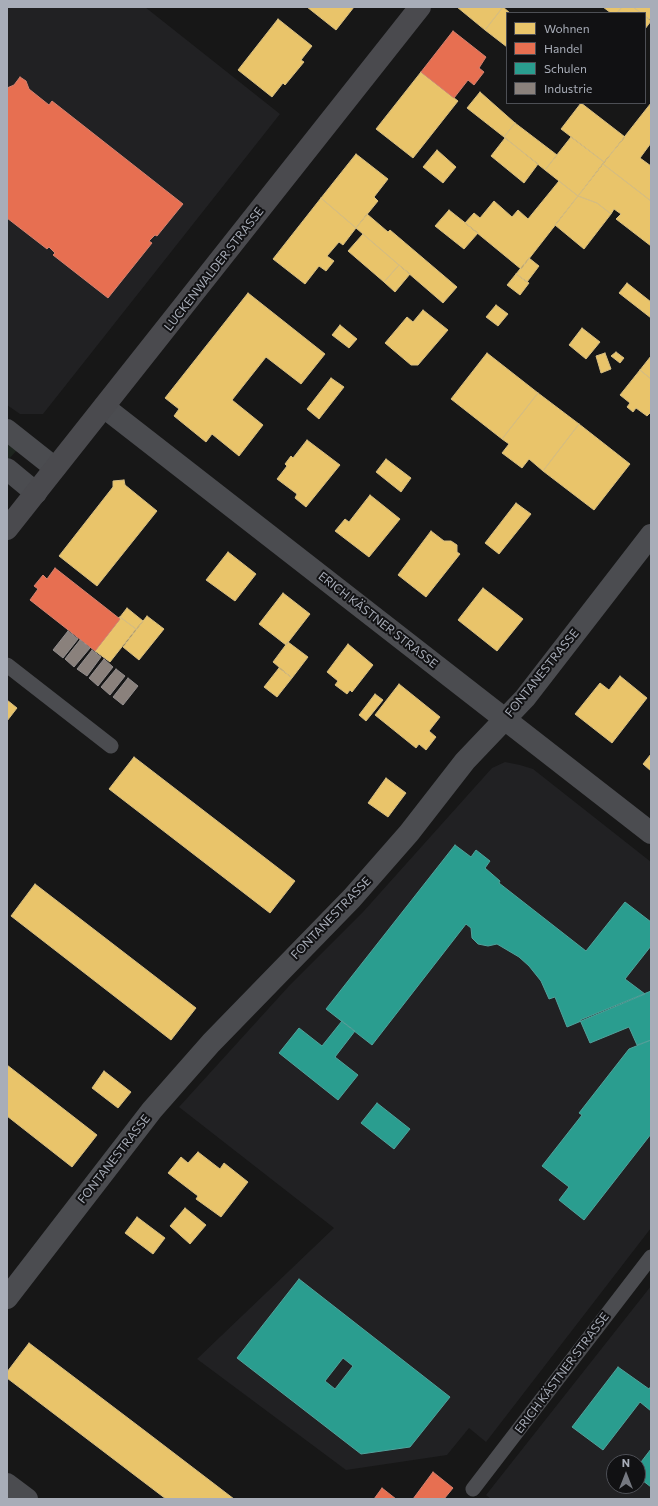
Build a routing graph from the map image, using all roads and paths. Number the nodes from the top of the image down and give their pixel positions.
1 (420, 7) edge
2 (104, 407) junction
3 (7, 430) edge
4 (55, 468) junction
5 (7, 469) edge
6 (36, 493) junction
7 (7, 529) edge
8 (651, 535) edge
9 (7, 665) edge
10 (505, 719) junction
11 (111, 746) dead end
12 (651, 833) edge
13 (651, 1257) edge
14 (7, 1298) edge
15 (7, 1484) edge
16 (473, 1489) dead end
17 (27, 1499) edge

1 - 2 main road, LUCKENWALDER STRASSE
2 - 4 main road, LUCKENWALDER STRASSE
2 - 10 street, ERICH KÄSTNER STRASSE
3 - 4 street
4 - 6 main road, LUCKENWALDER STRASSE
5 - 6 street
6 - 7 main road, LUCKENWALDER STRASSE
8 - 10 street, FONTANESTRASSE
9 - 11 lane
10 - 12 street, ERICH KÄSTNER STRASSE
10 - 14 street, FONTANESTRASSE
13 - 16 lane, ERICH KÄSTNER STRASSE
15 - 17 street

